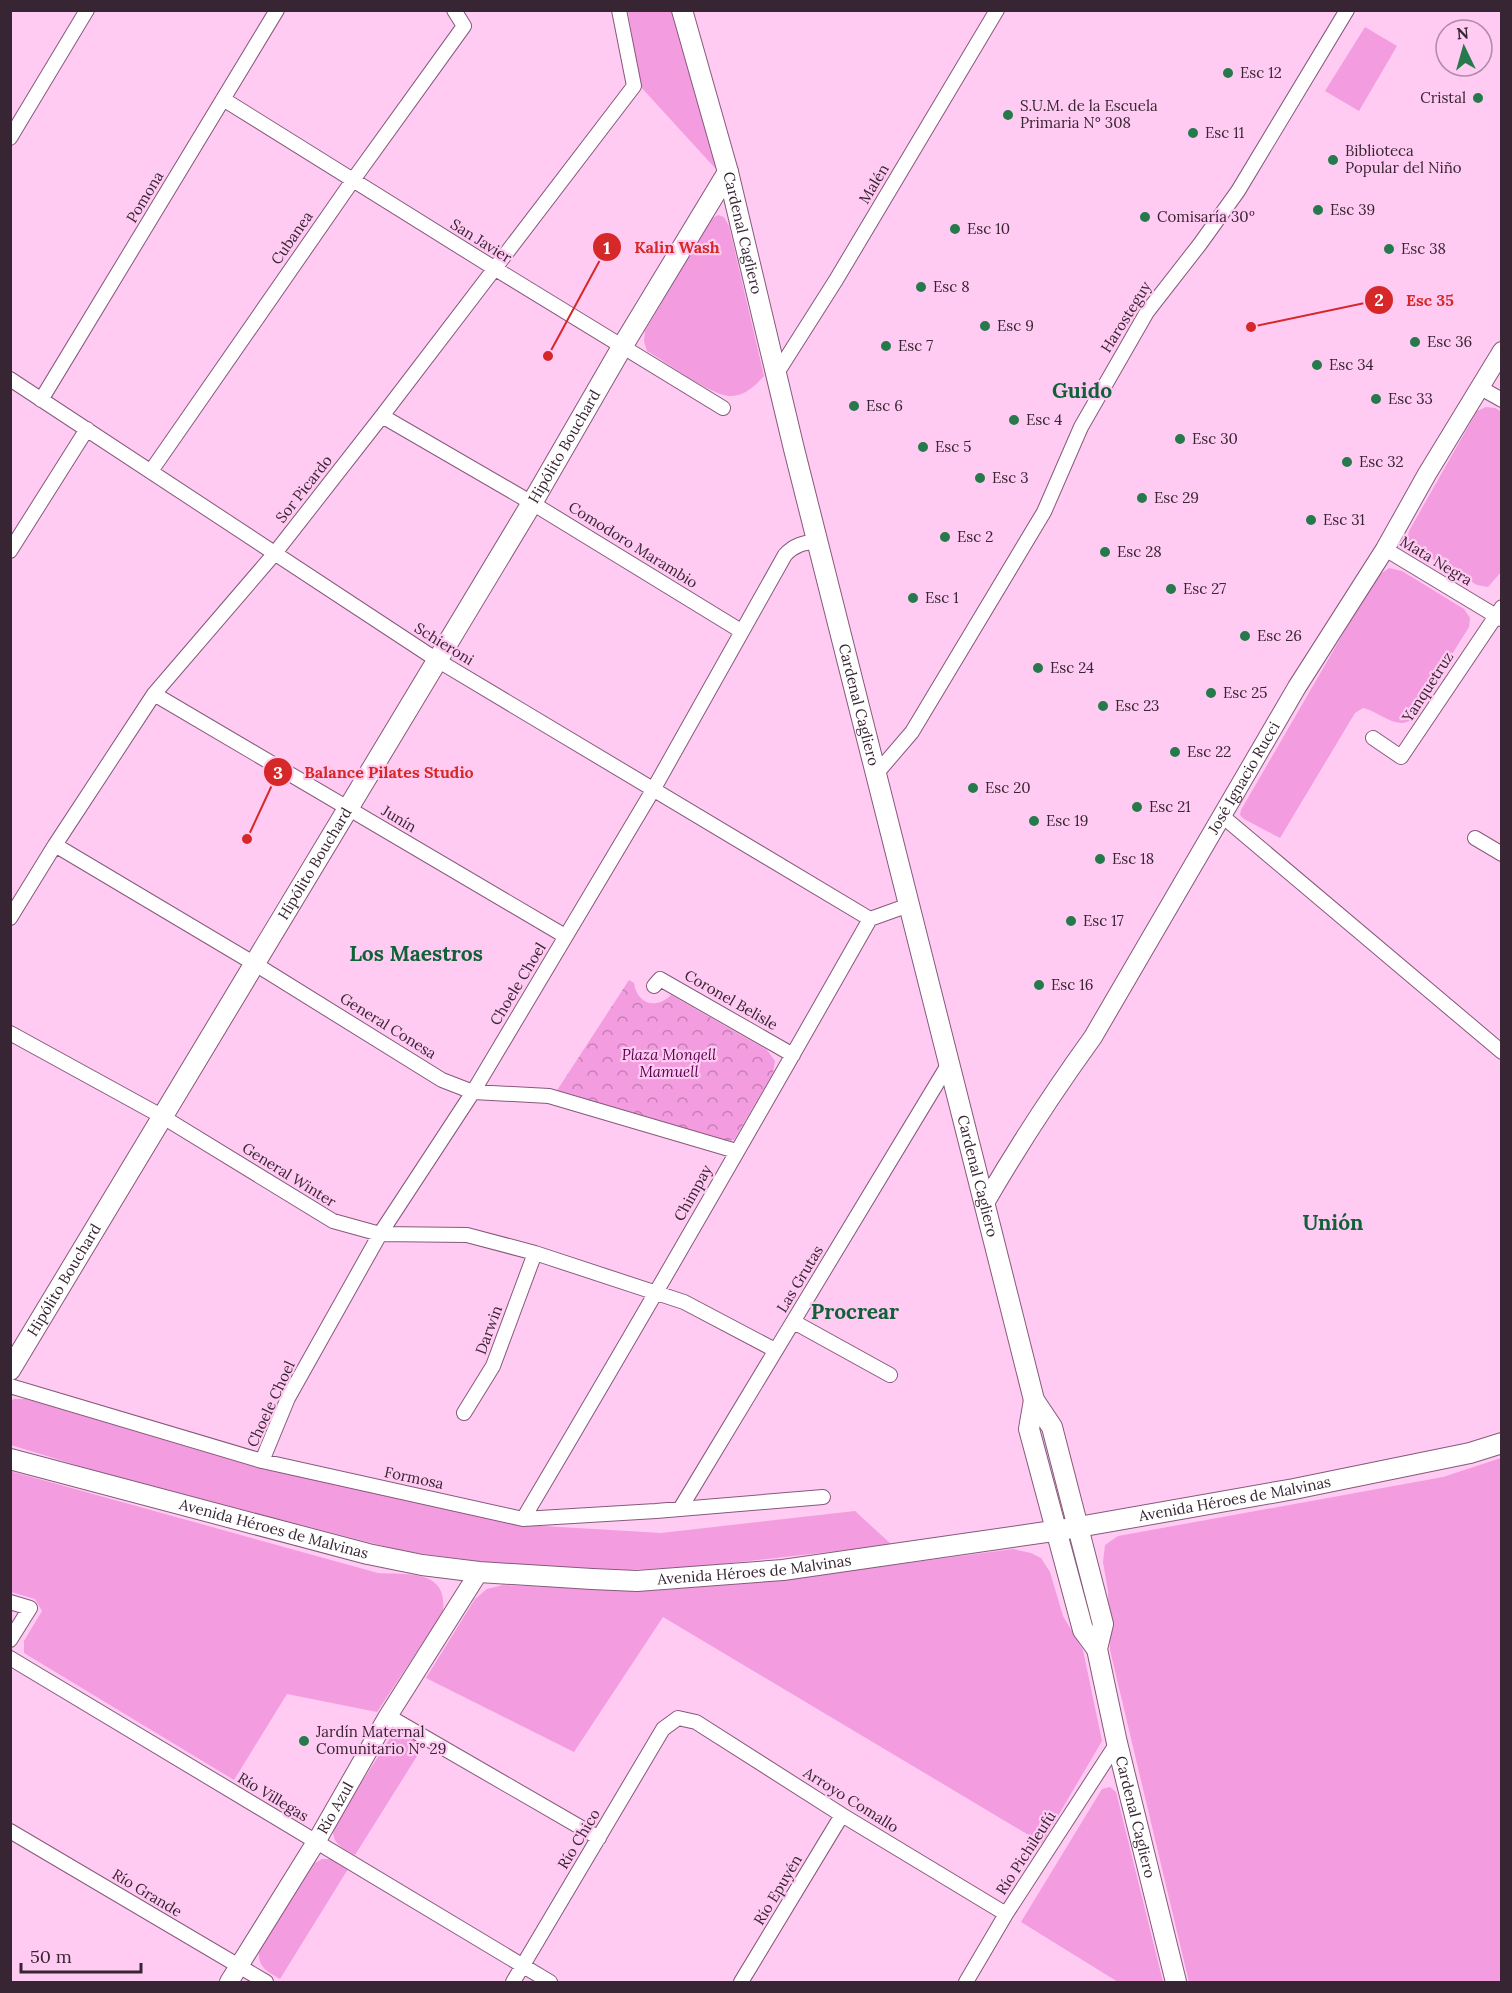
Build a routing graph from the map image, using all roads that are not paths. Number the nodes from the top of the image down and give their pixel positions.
1 (87, 10) edge
2 (277, 10) edge
3 (454, 10) edge
4 (619, 10) edge
5 (682, 10) edge
6 (997, 10) edge
7 (1347, 10) edge
8 (223, 99) junction
9 (10, 138) edge
10 (729, 172) junction
11 (352, 180) junction
12 (494, 268) junction
13 (622, 347) junction
14 (1502, 351) edge
15 (777, 373) junction
16 (10, 379) edge
17 (1479, 387) junction
18 (42, 400) junction
19 (1502, 400) edge
20 (723, 408) dead end
21 (382, 416) junction
22 (87, 429) junction
23 (151, 471) junction
24 (532, 503) junction
25 (817, 541) junction
26 (1385, 549) junction
27 (10, 551) edge
28 (274, 553) junction
29 (1499, 614) edge
30 (741, 632) junction
31 (437, 660) junction
32 (154, 694) junction
33 (1373, 738) dead end
34 (876, 774) junction
35 (653, 790) junction
36 (348, 808) junction
37 (1221, 815) junction
38 (1475, 838) dead end
39 (55, 845) junction
40 (1502, 854) edge
41 (909, 905) junction
42 (10, 918) edge
43 (870, 919) junction
44 (565, 936) junction
45 (255, 964) junction
46 (654, 986) dead end
47 (10, 1033) edge
48 (1502, 1052) edge
49 (793, 1055) junction
50 (948, 1065) junction
51 (473, 1092) junction
52 (163, 1117) junction
53 (736, 1151) junction
54 (985, 1203) junction
55 (380, 1234) junction
56 (535, 1253) junction
57 (657, 1293) junction
58 (794, 1322) junction
59 (776, 1350) junction
60 (10, 1370) edge
61 (890, 1375) dead end
62 (10, 1386) edge
63 (1034, 1400) junction
64 (464, 1413) dead end
65 (1502, 1443) edge
66 (10, 1459) edge
67 (262, 1461) junction
68 (822, 1497) dead end
69 (680, 1509) junction
70 (523, 1519) junction
71 (1078, 1527) junction
72 (1055, 1531) junction
73 (479, 1572) junction
74 (10, 1602) edge
75 (10, 1640) edge
76 (1097, 1649) junction
77 (10, 1658) edge
78 (388, 1716) junction
79 (678, 1718) joint
80 (1117, 1743) junction
81 (842, 1815) junction
82 (10, 1831) edge
83 (599, 1838) junction
84 (316, 1842) junction
85 (1006, 1914) junction
86 (239, 1966) junction
87 (523, 1966) junction
88 (229, 1983) edge
89 (266, 1983) edge
90 (513, 1983) edge
91 (550, 1983) edge
92 (741, 1983) edge
93 (966, 1983) edge
94 (1176, 1983) edge

1 - 9 street
2 - 8 street, Pomona
3 - 11 street, Cubanea
4 - 12 street, Sor Picardo
5 - 10 main road, Cardenal Cagliero
6 - 15 street, Malén
7 - 34 street, Harosteguy
8 - 11 street, San Javier
8 - 18 street, Pomona
10 - 13 main road, Hipólito Bouchard
10 - 15 main road, Cardenal Cagliero
11 - 12 street, San Javier
11 - 23 street, Cubanea
12 - 13 street, San Javier
12 - 21 street, Sor Picardo
13 - 20 street, San Javier
13 - 24 main road, Hipólito Bouchard
14 - 17 street, José Ignacio Rucci
15 - 25 main road, Cardenal Cagliero
16 - 18 street, Schieroni
17 - 19 street
17 - 26 street, José Ignacio Rucci
18 - 22 street, Schieroni
21 - 24 street, Comodoro Marambio
21 - 28 street, Sor Picardo
22 - 23 street, Schieroni
22 - 27 street
23 - 28 street, Schieroni
24 - 30 street, Comodoro Marambio
24 - 31 main road, Hipólito Bouchard
25 - 30 street, Choele Choel
25 - 34 main road, Cardenal Cagliero
26 - 29 street, Mata Negra
26 - 37 street, José Ignacio Rucci
28 - 31 street, Schieroni
28 - 32 street, Sor Picardo
29 - 33 street, Yanquetruz
30 - 35 street, Choele Choel
31 - 35 street, Schieroni
31 - 36 main road, Hipólito Bouchard
32 - 36 street, Junín
32 - 39 street, Sor Picardo
34 - 41 main road, Cardenal Cagliero
35 - 43 street, Schieroni
35 - 44 street, Choele Choel
36 - 44 street, Junín
36 - 45 main road, Hipólito Bouchard
37 - 48 street
37 - 54 street, José Ignacio Rucci
38 - 40 street
39 - 42 street, Sor Picardo
39 - 45 street, General Conesa
41 - 43 street
41 - 50 main road, Cardenal Cagliero
43 - 49 street, Chimpay
44 - 51 street, Choele Choel
45 - 51 street, General Conesa
45 - 52 main road, Hipólito Bouchard
46 - 49 street, Coronel Belisle
47 - 52 street, General Winter
49 - 53 street, Chimpay
50 - 54 main road, Cardenal Cagliero
50 - 58 street, Las Grutas
51 - 53 street, General Conesa
51 - 55 street, Choele Choel
52 - 55 street, General Winter
52 - 60 main road, Hipólito Bouchard
53 - 57 street, Chimpay
54 - 63 main road, Cardenal Cagliero
55 - 56 street, General Winter
55 - 67 street, Choele Choel
56 - 57 street, General Winter
56 - 64 street, Darwin
57 - 59 street, General Winter
57 - 70 street, Chimpay
58 - 59 street, Las Grutas
58 - 61 street
59 - 69 street, Las Grutas
62 - 67 street, Formosa
63 - 71 main road, Cardenal Cagliero
63 - 72 main road, Cardenal Cagliero
65 - 71 main road, Avenida Héroes de Malvinas
66 - 73 main road, Avenida Héroes de Malvinas
67 - 70 street, Formosa
68 - 69 street, Formosa
69 - 70 street, Formosa
71 - 72 main road, Avenida Héroes de Malvinas
71 - 76 main road, Cardenal Cagliero
72 - 73 main road, Avenida Héroes de Malvinas
72 - 76 main road, Cardenal Cagliero
73 - 78 street, Río Azul
74 - 75 street
76 - 80 main road, Cardenal Cagliero
77 - 84 street, Río Villegas
78 - 83 street
78 - 84 street, Río Azul
79 - 81 street, Arroyo Comallo
79 - 83 street, Río Chico
80 - 85 street, Río Pichileufú
80 - 94 main road, Cardenal Cagliero
81 - 85 street, Arroyo Comallo
81 - 92 street, Río Epuyén
82 - 86 street, Río Grande
83 - 87 street, Río Chico
84 - 86 street, Río Azul
84 - 87 street, Río Villegas
85 - 93 street, Río Pichileufú
86 - 88 street, Río Azul
86 - 89 street, Río Grande
87 - 90 street, Río Chico
87 - 91 street, Río Villegas

